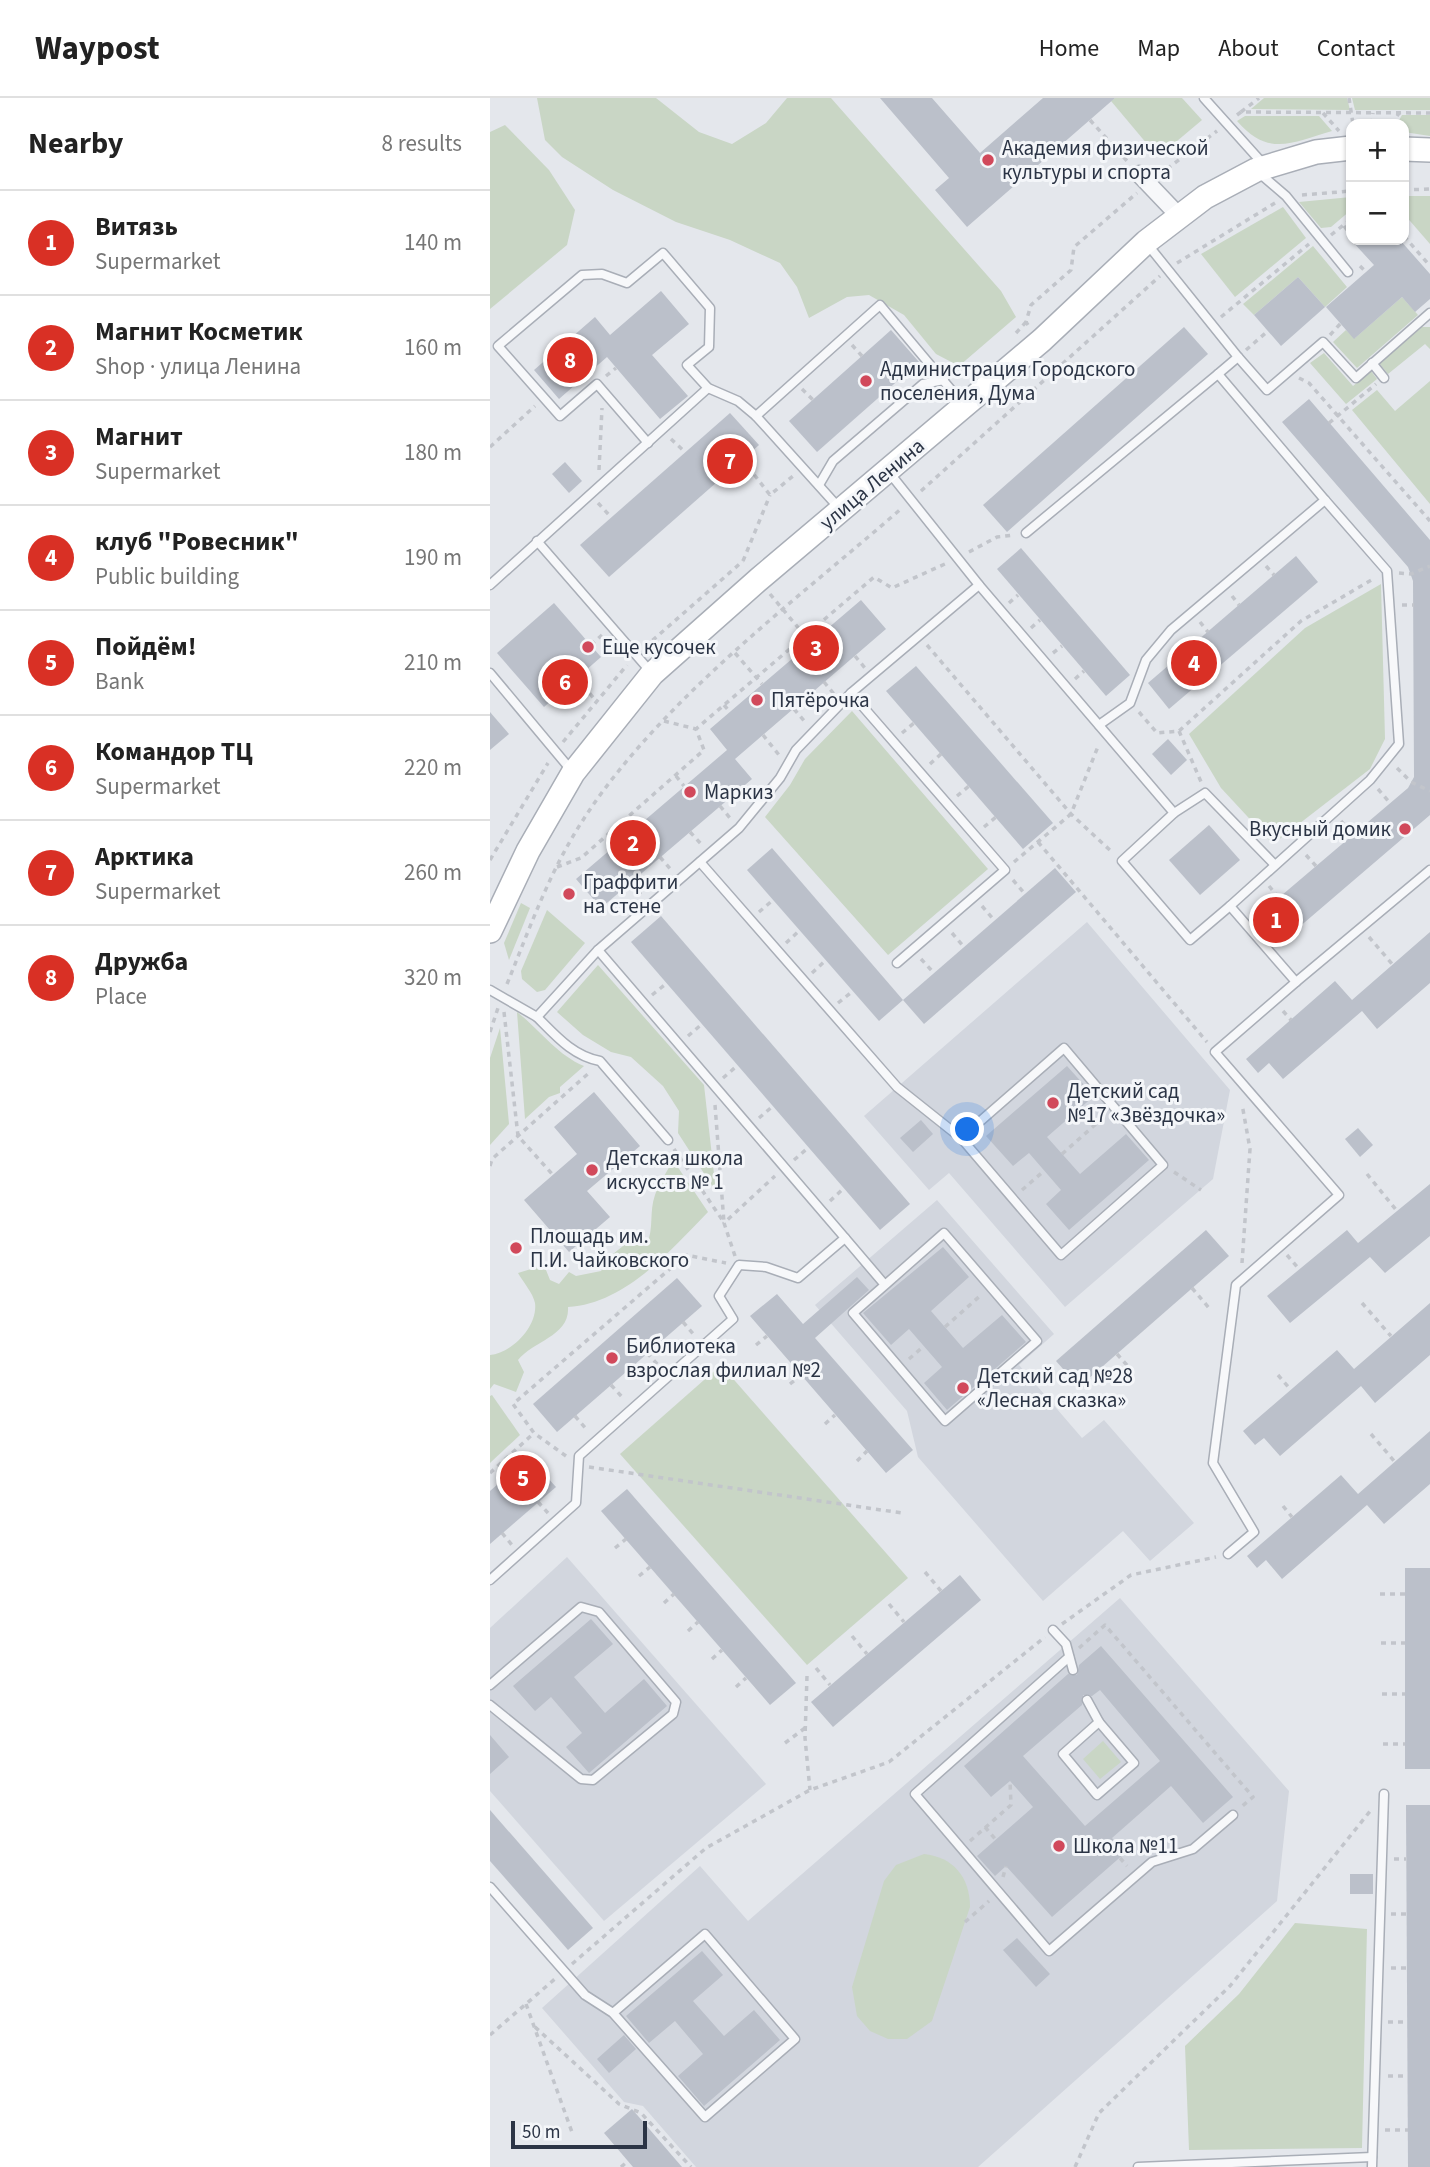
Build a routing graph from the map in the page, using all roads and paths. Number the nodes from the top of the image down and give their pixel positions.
1 (1204, 98) edge
2 (1259, 98) edge
3 (1349, 98) edge
4 (1241, 112) junction
5 (1322, 112) junction
6 (1400, 112) junction
7 (1353, 113) junction
8 (1373, 113) junction
9 (1430, 113) edge
10 (1353, 119) edge
11 (1373, 119) edge
12 (1395, 119) edge
13 (1090, 120) dead end
14 (1227, 123) junction
15 (1346, 131) edge
16 (1346, 149) edge
17 (1409, 149) edge
18 (1430, 150) edge
19 (1261, 169) junction
20 (1143, 178) junction
21 (1409, 190) edge
22 (1430, 190) edge
23 (1346, 191) edge
24 (1286, 196) junction
25 (1180, 217) junction
26 (1346, 223) edge
27 (1343, 226) junction
28 (1346, 229) edge
29 (1317, 237) junction
30 (1146, 242) junction
31 (1409, 242) edge
32 (1430, 265) edge
33 (1167, 269) junction
34 (1348, 272) dead end
35 (1430, 313) edge
36 (1212, 325) junction
37 (1268, 331) dead end
38 (1042, 340) junction
39 (1238, 357) junction
40 (1372, 363) junction
41 (1064, 364) junction
42 (1289, 371) junction
43 (1218, 373) junction
44 (1384, 378) joint
45 (944, 380) junction
46 (708, 388) junction
47 (602, 390) junction
48 (544, 398) junction
49 (965, 406) junction
50 (1338, 415) junction
51 (757, 416) junction
52 (1329, 424) dead end
53 (662, 430) junction
54 (648, 443) junction
55 (490, 447) edge
56 (685, 452) dead end
57 (742, 459) dead end
58 (803, 467) junction
59 (888, 471) junction
60 (819, 485) junction
61 (598, 486) junction
62 (590, 494) junction
63 (912, 500) junction
64 (1325, 500) junction
65 (841, 511) junction
66 (611, 517) dead end
67 (1430, 521) edge
68 (1026, 533) joint
69 (537, 541) junction
70 (957, 559) junction
71 (1430, 566) edge
72 (1387, 571) junction
73 (490, 585) edge
74 (979, 585) junction
75 (784, 611) junction
76 (804, 635) junction
77 (919, 636) junction
78 (811, 643) dead end
79 (735, 653) junction
80 (490, 673) edge
81 (652, 674) junction
82 (756, 677) junction
83 (577, 678) dead end
84 (762, 684) dead end
85 (851, 693) junction
86 (596, 701) dead end
87 (1130, 703) junction
88 (724, 705) junction
89 (794, 709) dead end
90 (730, 712) dead end
91 (664, 721) junction
92 (1101, 728) junction
93 (696, 729) junction
94 (1180, 731) junction
95 (813, 732) junction
96 (763, 735) dead end
97 (1388, 759) junction
98 (788, 764) junction
99 (573, 772) junction
100 (676, 776) junction
101 (1370, 780) junction
102 (684, 786) dead end
103 (1430, 791) edge
104 (1205, 793) junction
105 (1390, 803) dead end
106 (1174, 813) junction
107 (1071, 814) junction
108 (619, 825) junction
109 (627, 835) dead end
110 (1038, 842) junction
111 (1122, 861) junction
112 (700, 862) junction
113 (1274, 864) junction
114 (557, 867) junction
115 (1005, 870) junction
116 (1430, 870) edge
117 (1025, 894) dead end
118 (974, 897) junction
119 (773, 900) dead end
120 (1230, 906) junction
121 (750, 920) junction
122 (994, 920) dead end
123 (943, 923) junction
124 (1362, 928) junction
125 (490, 931) edge
126 (964, 947) dead end
127 (913, 949) junction
128 (598, 950) junction
129 (897, 963) dead end
130 (1393, 965) dead end
131 (934, 973) dead end
132 (1296, 982) junction
133 (667, 983) dead end
134 (490, 990) edge
135 (502, 996) junction
136 (643, 1003) junction
137 (537, 1017) junction
138 (702, 1024) dead end
139 (490, 1032) edge
140 (679, 1044) junction
141 (1215, 1052) junction
142 (738, 1065) dead end
143 (592, 1071) dead end
144 (1237, 1077) junction
145 (714, 1086) junction
146 (773, 1106) dead end
147 (1115, 1108) junction
148 (749, 1127) junction
149 (518, 1136) junction
150 (961, 1138) junction
151 (668, 1140) joint
152 (808, 1147) dead end
153 (1062, 1154) dead end
154 (1163, 1165) junction
155 (490, 1166) edge
156 (785, 1168) junction
157 (1044, 1171) dead end
158 (1367, 1174) dead end
159 (553, 1175) dead end
160 (844, 1188) dead end
161 (1201, 1190) dead end
162 (1013, 1198) junction
163 (820, 1209) junction
164 (1398, 1211) dead end
165 (724, 1223) junction
166 (845, 1238) junction
167 (1282, 1248) junction
168 (739, 1265) junction
169 (1299, 1269) dead end
170 (1241, 1282) junction
171 (885, 1285) junction
172 (990, 1287) junction
173 (1192, 1289) dead end
174 (1362, 1303) dead end
175 (1209, 1308) dead end
176 (683, 1322) dead end
177 (945, 1328) dead end
178 (767, 1336) dead end
179 (1391, 1336) dead end
180 (756, 1345) dead end
181 (703, 1346) junction
182 (924, 1346) dead end
183 (647, 1353) dead end
184 (1117, 1354) dead end
185 (899, 1368) junction
186 (1133, 1372) dead end
187 (801, 1374) dead end
188 (1278, 1375) dead end
189 (668, 1377) junction
190 (790, 1384) dead end
191 (611, 1385) dead end
192 (1291, 1390) dead end
193 (632, 1409) junction
194 (835, 1415) dead end
195 (575, 1416) dead end
196 (825, 1424) dead end
197 (534, 1433) junction
198 (1371, 1434) dead end
199 (596, 1440) junction
200 (867, 1451) dead end
201 (506, 1459) junction
202 (857, 1461) dead end
203 (1395, 1462) dead end
204 (579, 1465) junction
205 (515, 1469) dead end
206 (490, 1473) edge
207 (1283, 1506) dead end
208 (902, 1513) dead end
209 (1292, 1517) dead end
210 (625, 1539) dead end
211 (615, 1548) dead end
212 (1228, 1554) joint
213 (650, 1567) dead end
214 (925, 1572) dead end
215 (639, 1576) dead end
216 (490, 1580) edge
217 (941, 1591) dead end
218 (674, 1594) dead end
219 (1380, 1594) dead end
220 (1405, 1594) dead end
221 (664, 1603) dead end
222 (889, 1604) dead end
223 (698, 1622) dead end
224 (904, 1622) dead end
225 (1053, 1630) junction
226 (688, 1631) dead end
227 (852, 1636) dead end
228 (1381, 1643) dead end
229 (1405, 1643) dead end
230 (722, 1650) dead end
231 (867, 1654) dead end
232 (1069, 1657) junction
233 (712, 1659) dead end
234 (816, 1668) dead end
235 (1073, 1670) dead end
236 (807, 1676) dead end
237 (746, 1678) dead end
238 (490, 1685) edge
239 (830, 1685) dead end
240 (736, 1687) dead end
241 (1405, 1693) dead end
242 (1382, 1694) dead end
243 (1087, 1700) dead end
244 (490, 1705) edge
245 (1099, 1722) junction
246 (805, 1728) junction
247 (785, 1743) dead end
248 (1383, 1744) dead end
249 (1405, 1744) dead end
250 (1010, 1781) dead end
251 (810, 1790) junction
252 (1384, 1794) joint
253 (1233, 1815) joint
254 (985, 1827) junction
255 (996, 1840) dead end
256 (961, 1849) junction
257 (490, 1887) edge
258 (563, 1972) junction
259 (526, 2004) junction
260 (613, 2013) junction
261 (1377, 2022) junction
262 (1407, 2022) dead end
263 (535, 2027) junction
264 (490, 2035) edge
265 (1375, 2076) junction
266 (1407, 2076) dead end
267 (1373, 2130) junction
268 (1408, 2130) dead end
269 (573, 2135) dead end
270 (1373, 2157) junction
271 (628, 2161) dead end
272 (621, 2167) edge
273 (691, 2167) edge
274 (1074, 2167) edge
275 (1138, 2167) edge
276 (1372, 2167) edge

1 - 14 lane
2 - 4 path
3 - 7 path
4 - 5 path
4 - 14 path
5 - 7 path
5 - 15 path
6 - 8 path
6 - 9 path
6 - 12 path
7 - 8 path
7 - 10 path
8 - 11 path
13 - 20 path
14 - 19 lane
14 - 20 path
16 - 19 street, улица Ленина
17 - 18 street
19 - 24 lane
19 - 25 street, улица Ленина
20 - 25 street
20 - 38 path
21 - 22 path
23 - 24 path
24 - 29 lane
24 - 33 path
25 - 30 street, улица Ленина
26 - 27 path
27 - 28 path
27 - 29 path
29 - 34 lane
29 - 36 path
30 - 33 lane
30 - 38 street, улица Ленина
31 - 32 path
33 - 36 lane
33 - 41 path
35 - 40 lane
36 - 39 lane
37 - 39 path
38 - 41 path
38 - 49 street, улица Ленина
39 - 42 lane
39 - 43 lane
40 - 42 lane
40 - 44 lane
41 - 63 path
42 - 50 path
43 - 64 lane
43 - 68 lane
44 - 50 path
45 - 49 lane
45 - 51 lane
45 - 60 lane
46 - 48 lane
46 - 51 lane
46 - 53 lane
47 - 48 lane
47 - 54 lane
47 - 61 path
48 - 55 path
49 - 59 street, улица Ленина
50 - 52 path
50 - 67 path
51 - 58 lane
53 - 54 lane
53 - 56 path
54 - 61 lane
57 - 58 path
58 - 60 lane
59 - 63 lane
59 - 65 street, улица Ленина
60 - 65 lane
61 - 62 lane
62 - 66 path
62 - 69 lane
63 - 70 lane
63 - 75 path
64 - 72 lane
64 - 87 lane
65 - 81 street, улица Ленина
68 - 70 path
69 - 73 lane
69 - 81 lane
70 - 74 lane
70 - 76 path
71 - 72 path
72 - 94 path
72 - 97 lane
74 - 77 lane
74 - 92 lane
75 - 76 path
75 - 79 path
76 - 78 path
76 - 82 path
77 - 85 lane
77 - 107 path
79 - 82 path
79 - 91 path
80 - 99 lane
81 - 99 street, улица Ленина
82 - 84 path
82 - 88 path
83 - 86 path
85 - 95 lane
85 - 115 lane
87 - 92 lane
87 - 94 path
88 - 90 path
88 - 93 path
89 - 95 path
91 - 93 path
91 - 114 path
92 - 106 lane
92 - 107 path
93 - 100 path
94 - 104 path
95 - 98 lane
96 - 98 path
97 - 101 lane
97 - 103 path
98 - 112 lane
99 - 125 street, улица Ленина
100 - 102 path
100 - 108 path
101 - 105 path
101 - 113 lane
104 - 106 lane
104 - 113 lane
106 - 111 lane
107 - 110 path
107 - 111 path
108 - 109 path
108 - 114 path
110 - 115 path
110 - 141 path
111 - 120 lane
112 - 121 lane
112 - 128 lane
113 - 120 lane
114 - 135 path
115 - 117 path
115 - 118 lane
116 - 124 lane
118 - 122 path
118 - 123 lane
119 - 121 path
120 - 132 lane
121 - 150 lane
123 - 126 path
123 - 127 lane
124 - 130 path
124 - 132 lane
127 - 129 lane
127 - 131 path
128 - 136 lane
128 - 137 lane
132 - 141 lane
133 - 136 path
134 - 135 lane
135 - 137 lane
135 - 139 path
135 - 149 path
136 - 140 lane
137 - 151 lane
138 - 140 path
140 - 145 lane
141 - 144 lane
142 - 145 path
143 - 149 path
144 - 167 lane
144 - 170 path
145 - 148 lane
145 - 165 path
146 - 148 path
147 - 150 lane
147 - 153 path
147 - 154 lane
148 - 156 lane
149 - 155 path
149 - 159 path
150 - 162 lane
151 - 165 path
152 - 156 path
154 - 161 path
154 - 162 lane
156 - 163 lane
156 - 165 path
157 - 162 path
158 - 164 path
160 - 163 path
163 - 166 lane
165 - 168 path
166 - 168 lane
166 - 171 lane
167 - 169 path
167 - 170 lane
168 - 181 lane
168 - 197 path
170 - 212 lane
171 - 172 lane
171 - 185 lane
172 - 177 path
172 - 185 lane
173 - 175 path
174 - 179 path
176 - 181 path
178 - 180 path
181 - 189 lane
182 - 185 path
183 - 189 path
184 - 186 path
187 - 190 path
188 - 192 path
189 - 193 lane
191 - 193 path
193 - 199 lane
194 - 196 path
195 - 199 path
197 - 201 path
197 - 204 path
198 - 203 path
199 - 204 lane
200 - 202 path
201 - 205 path
201 - 206 path
204 - 208 path
204 - 216 lane
207 - 209 path
210 - 211 path
212 - 225 path
213 - 215 path
214 - 217 path
218 - 221 path
219 - 220 path
222 - 224 path
223 - 226 path
225 - 232 lane
225 - 251 path
227 - 231 path
228 - 229 path
230 - 233 path
232 - 235 lane
232 - 253 path
232 - 256 lane
234 - 239 path
236 - 246 path
237 - 240 path
238 - 244 lane
241 - 242 path
243 - 245 lane
245 - 245 lane
246 - 247 path
246 - 251 path
248 - 249 path
250 - 254 path
251 - 258 path
252 - 261 lane
252 - 274 path
253 - 256 lane
254 - 255 path
254 - 256 path
257 - 258 lane
258 - 259 path
258 - 260 lane
259 - 263 path
259 - 264 path
260 - 260 lane
261 - 262 path
261 - 265 lane
263 - 269 path
263 - 273 path
265 - 266 path
265 - 267 lane
267 - 268 path
267 - 270 lane
270 - 275 lane
270 - 276 lane
271 - 272 path

